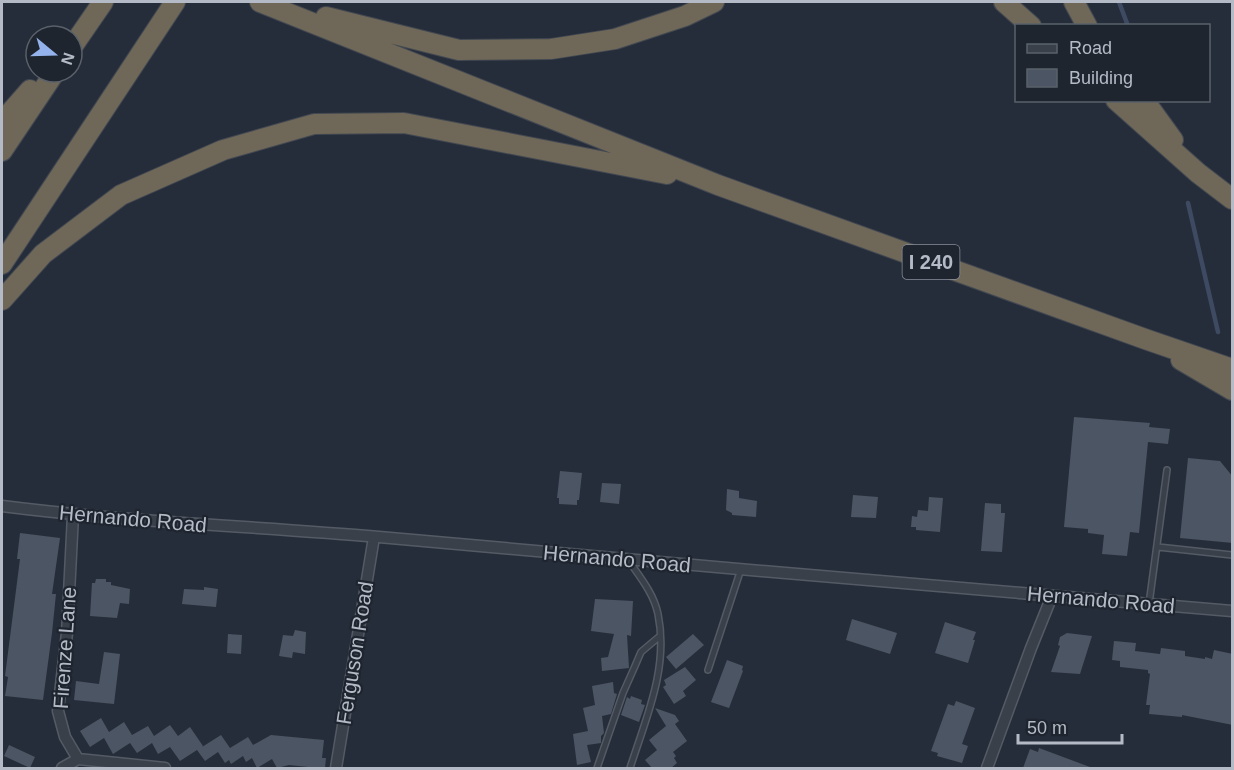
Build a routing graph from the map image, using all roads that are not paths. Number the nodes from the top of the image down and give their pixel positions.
1 (103, 2) edge
2 (175, 2) edge
3 (261, 2) edge
4 (714, 2) edge
5 (1004, 2) edge
6 (1074, 2) edge
7 (1029, 24) edge
8 (1086, 24) edge
9 (84, 30) edge
10 (37, 84) edge
11 (46, 84) edge
12 (1118, 102) edge
13 (1145, 102) edge
14 (2, 122) edge
15 (2, 151) edge
16 (1198, 173) junction
17 (718, 184) junction
18 (1233, 199) edge
19 (2, 264) edge
20 (2, 300) edge
21 (1145, 339) junction
22 (1233, 369) edge
23 (1233, 390) edge
24 (1167, 470) dead end
25 (2, 506) edge
26 (73, 515) junction
27 (374, 537) junction
28 (1158, 547) junction
29 (1233, 555) edge
30 (629, 560) junction
31 (741, 569) junction
32 (1052, 596) junction
33 (1149, 604) junction
34 (1233, 611) edge
35 (660, 636) junction
36 (708, 670) dead end
37 (78, 759) junction
38 (62, 768) edge
39 (165, 768) edge
40 (336, 768) edge
41 (597, 768) edge
42 (630, 768) edge
43 (987, 768) edge

1 - 9 highway
2 - 19 highway
3 - 4 highway
3 - 17 highway
5 - 7 highway
6 - 8 highway
10 - 14 highway
11 - 15 highway
12 - 16 highway
13 - 16 highway
16 - 18 highway
17 - 20 highway
17 - 21 highway, I 240
21 - 22 highway, I 240
21 - 23 highway
24 - 28 lane
25 - 26 street, Hernando Road
26 - 27 street, Hernando Road
26 - 37 street, Firenze Lane
27 - 30 street, Hernando Road
27 - 40 street, Ferguson Road
28 - 29 lane
28 - 33 lane
30 - 31 street, Hernando Road
30 - 35 lane
31 - 32 street, Hernando Road
31 - 36 lane
32 - 33 street, Hernando Road
32 - 43 street
33 - 34 street, Hernando Road
35 - 41 lane
35 - 42 lane
37 - 38 street
37 - 39 street

